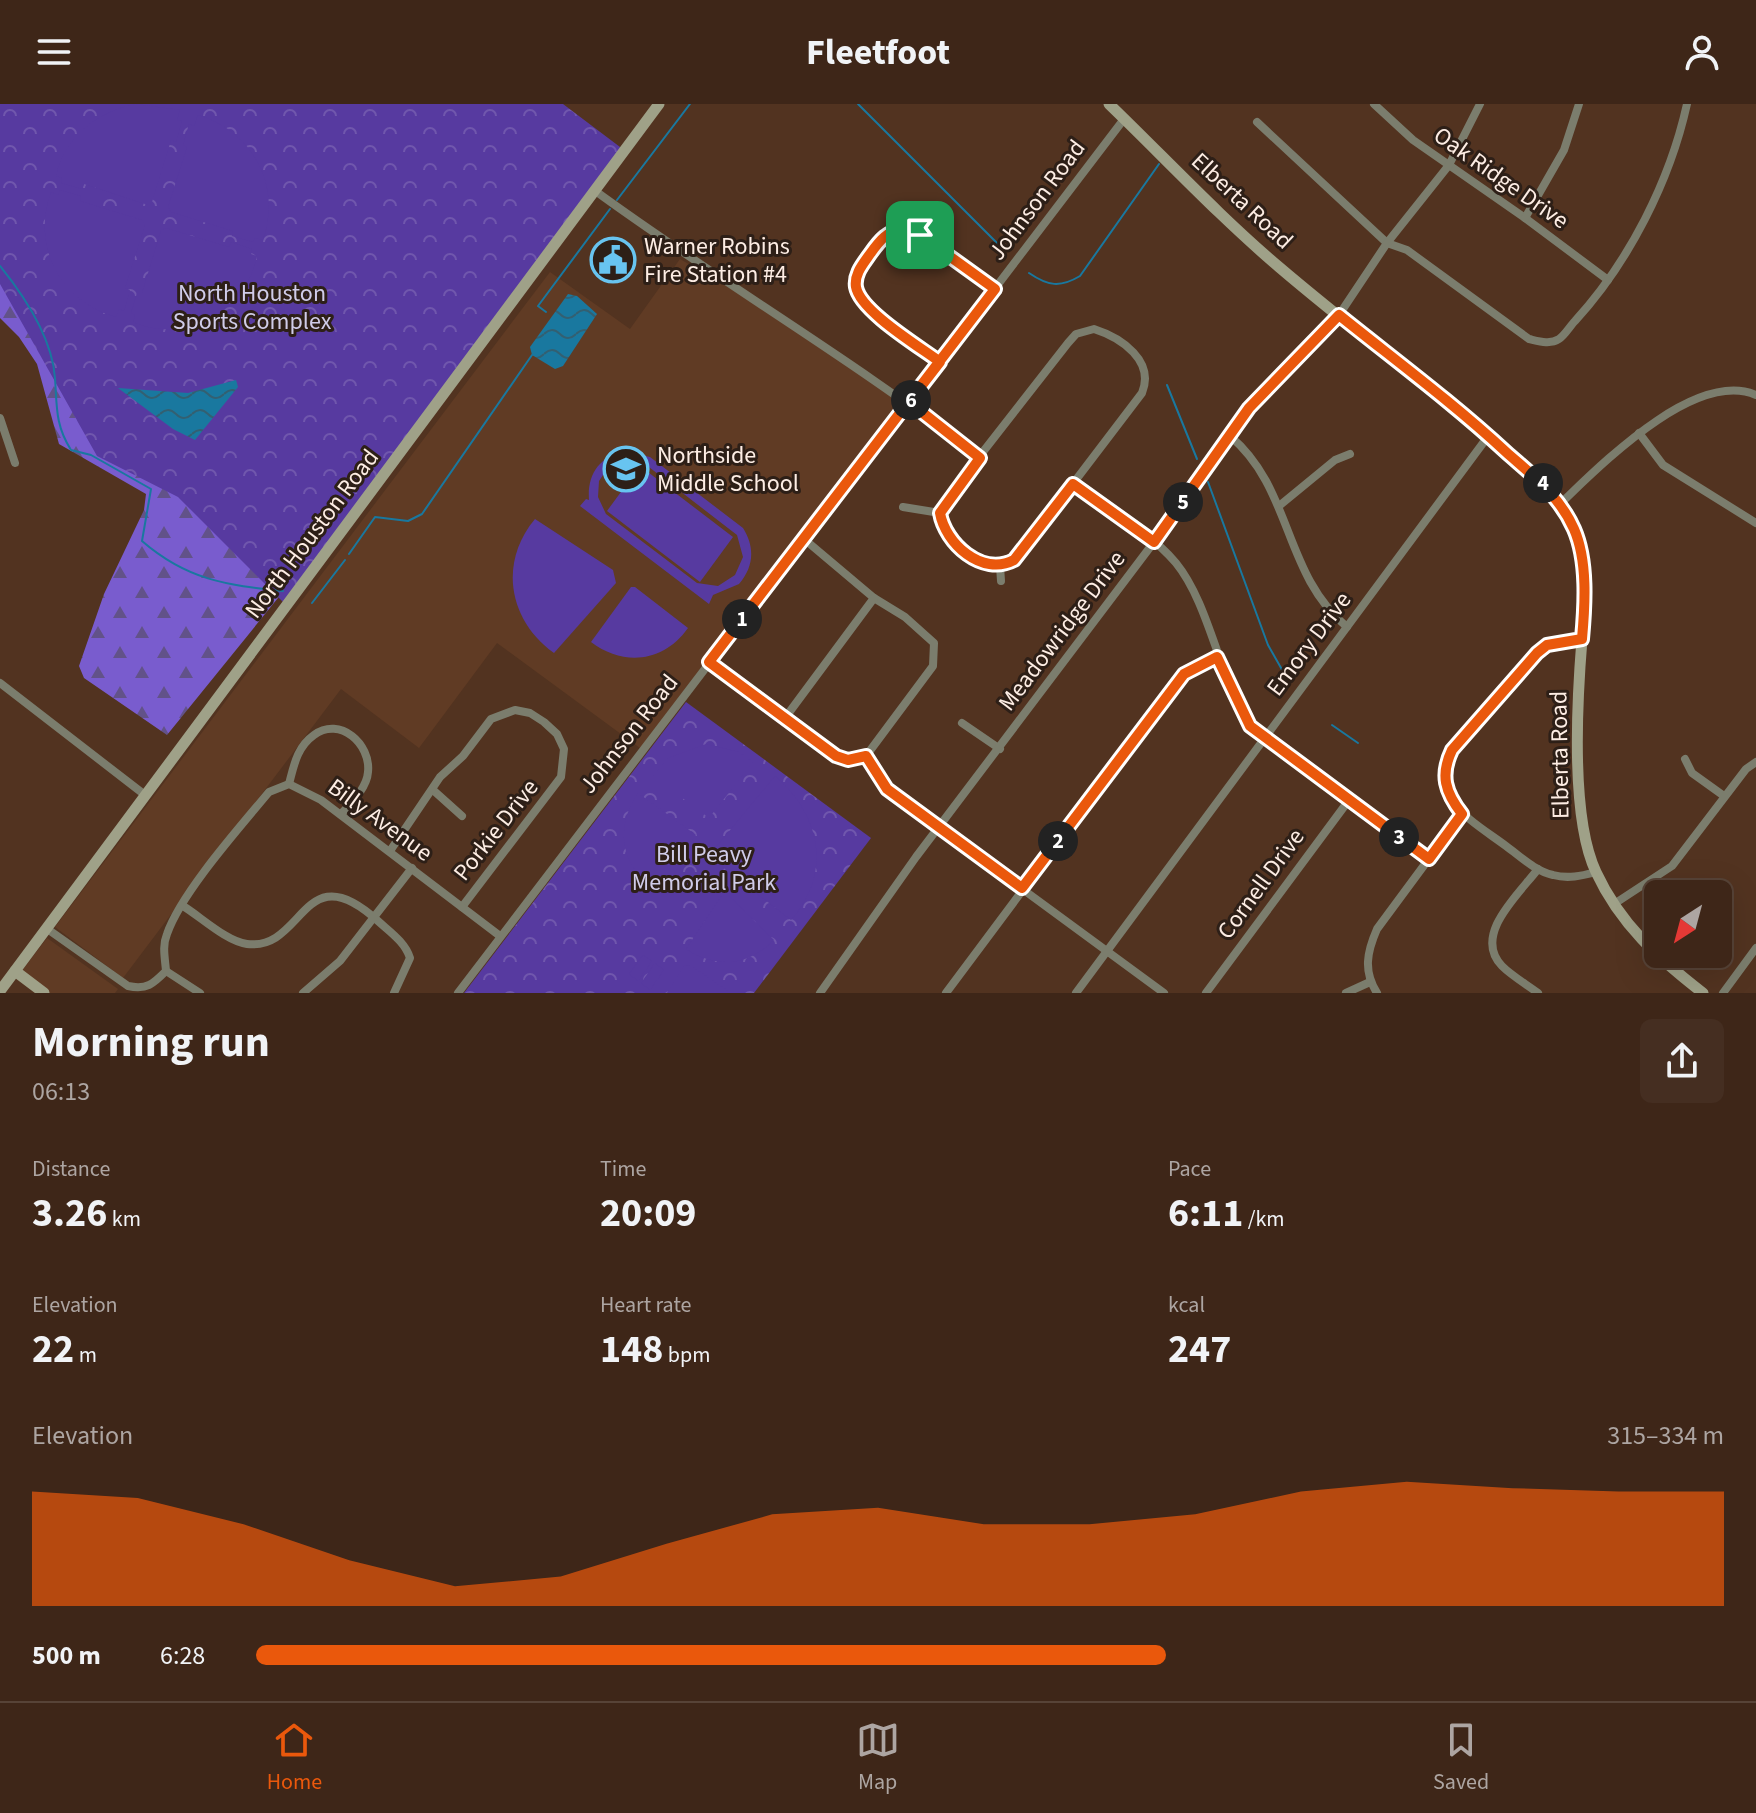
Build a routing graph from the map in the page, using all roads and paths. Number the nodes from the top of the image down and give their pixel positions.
1 (659, 104) edge
2 (1109, 104) edge
3 (1480, 104) edge
4 (1579, 104) edge
5 (1687, 104) edge
6 (1378, 105) edge
7 (1124, 119) junction
8 (1257, 122) dead end
9 (1449, 165) junction
10 (594, 190) junction
11 (1525, 218) junction
12 (1387, 243) junction
13 (1608, 280) junction
14 (995, 289) junction
15 (1339, 315) junction
16 (940, 362) junction
17 (1756, 395) edge
18 (909, 402) junction
19 (0, 418) edge
20 (1639, 433) junction
21 (1489, 435) junction
22 (1230, 436) junction
23 (1350, 454) dead end
24 (980, 458) junction
25 (15, 463) dead end
26 (1073, 484) junction
27 (1561, 503) junction
28 (1279, 506) junction
29 (903, 507) dead end
30 (940, 513) junction
31 (1756, 523) edge
32 (804, 539) junction
33 (1154, 542) junction
34 (1000, 566) junction
35 (1001, 581) dead end
36 (874, 598) junction
37 (1347, 627) junction
38 (1582, 639) junction
39 (1217, 657) junction
40 (709, 662) junction
41 (0, 683) edge
42 (785, 718) junction
43 (962, 723) dead end
44 (1265, 737) junction
45 (1000, 749) junction
46 (866, 756) junction
47 (1685, 759) dead end
48 (1756, 762) edge
49 (289, 784) junction
50 (433, 790) junction
51 (145, 795) junction
52 (1724, 796) junction
53 (1349, 800) junction
54 (341, 814) junction
55 (1462, 814) junction
56 (462, 816) dead end
57 (940, 828) junction
58 (390, 851) junction
59 (1429, 859) junction
60 (412, 868) junction
61 (1538, 869) junction
62 (1596, 872) junction
63 (1022, 888) junction
64 (1614, 904) junction
65 (183, 906) junction
66 (462, 907) junction
67 (373, 917) junction
68 (46, 928) junction
69 (500, 936) junction
70 (1756, 948) edge
71 (1106, 951) junction
72 (15, 971) junction
73 (166, 971) junction
74 (1370, 982) junction
75 (0, 991) edge
76 (44, 993) edge
77 (200, 993) edge
78 (303, 993) edge
79 (394, 993) edge
80 (458, 993) edge
81 (820, 993) edge
82 (946, 993) edge
83 (1076, 993) edge
84 (1164, 993) edge
85 (1206, 993) edge
86 (1346, 993) edge
87 (1377, 993) edge
88 (1538, 993) edge
89 (1703, 993) edge
90 (1723, 993) edge

1 - 10 street, North Houston Road
2 - 7 street, Elberta Road
3 - 9 street, Meadowridge Drive
4 - 11 street
5 - 13 street
6 - 9 street, Oak Ridge Drive
7 - 14 street, Johnson Road
7 - 15 street, Elberta Road
8 - 12 street
9 - 11 street, Oak Ridge Drive
9 - 12 street, Meadowridge Drive
10 - 18 street
10 - 51 street, North Houston Road
11 - 13 street, Oak Ridge Drive
12 - 13 street
12 - 15 street, Meadowridge Drive
14 - 16 street, Johnson Road
14 - 16 street
15 - 21 street, Elberta Road
15 - 22 street, Meadowridge Drive
16 - 18 street, Johnson Road
17 - 20 street
18 - 24 street
18 - 32 street, Johnson Road
19 - 25 street
20 - 27 street
20 - 31 street
21 - 27 street, Elberta Road
21 - 37 street, Emory Drive
22 - 28 street
22 - 33 street, Meadowridge Drive
23 - 28 street
24 - 26 street
24 - 30 street
26 - 33 street
26 - 34 street
27 - 38 street, Elberta Road
28 - 37 street
29 - 30 street
30 - 34 street
32 - 36 street
32 - 40 street, Johnson Road
33 - 39 street
33 - 45 street, Meadowridge Drive
34 - 35 street
36 - 42 street
36 - 46 street
37 - 44 street, Emory Drive
38 - 55 street
38 - 62 street, Elberta Road
39 - 44 street
39 - 63 street
40 - 42 street
40 - 69 street, Johnson Road
41 - 51 street
42 - 46 street
43 - 45 street
44 - 53 street
44 - 71 street, Emory Drive
45 - 57 street, Meadowridge Drive
46 - 57 street
47 - 52 street
48 - 52 street
49 - 54 street, Billy Avenue
49 - 54 street
49 - 65 street, Billy Avenue
50 - 56 street
50 - 58 street, Porkie Drive
50 - 66 street, Porkie Drive
51 - 68 street, North Houston Road
52 - 64 street
53 - 59 street
53 - 85 street, Cornell Drive
54 - 58 street, Billy Avenue
55 - 59 street
55 - 61 street
57 - 63 street
57 - 81 street, Meadowridge Drive
58 - 60 street, Billy Avenue
59 - 74 street
60 - 66 street, Billy Avenue
60 - 67 street
61 - 62 street
61 - 88 street
62 - 64 street, Elberta Road
63 - 71 street
63 - 82 street
64 - 89 street, Elberta Road
65 - 67 street
65 - 73 street
66 - 69 street, Billy Avenue
67 - 78 street
67 - 79 street
68 - 72 street, North Houston Road
68 - 73 street
69 - 80 street, Johnson Road
70 - 90 street
71 - 83 street, Emory Drive
71 - 84 street
72 - 75 street, North Houston Road
72 - 76 street
73 - 77 street
74 - 86 street
74 - 87 street

